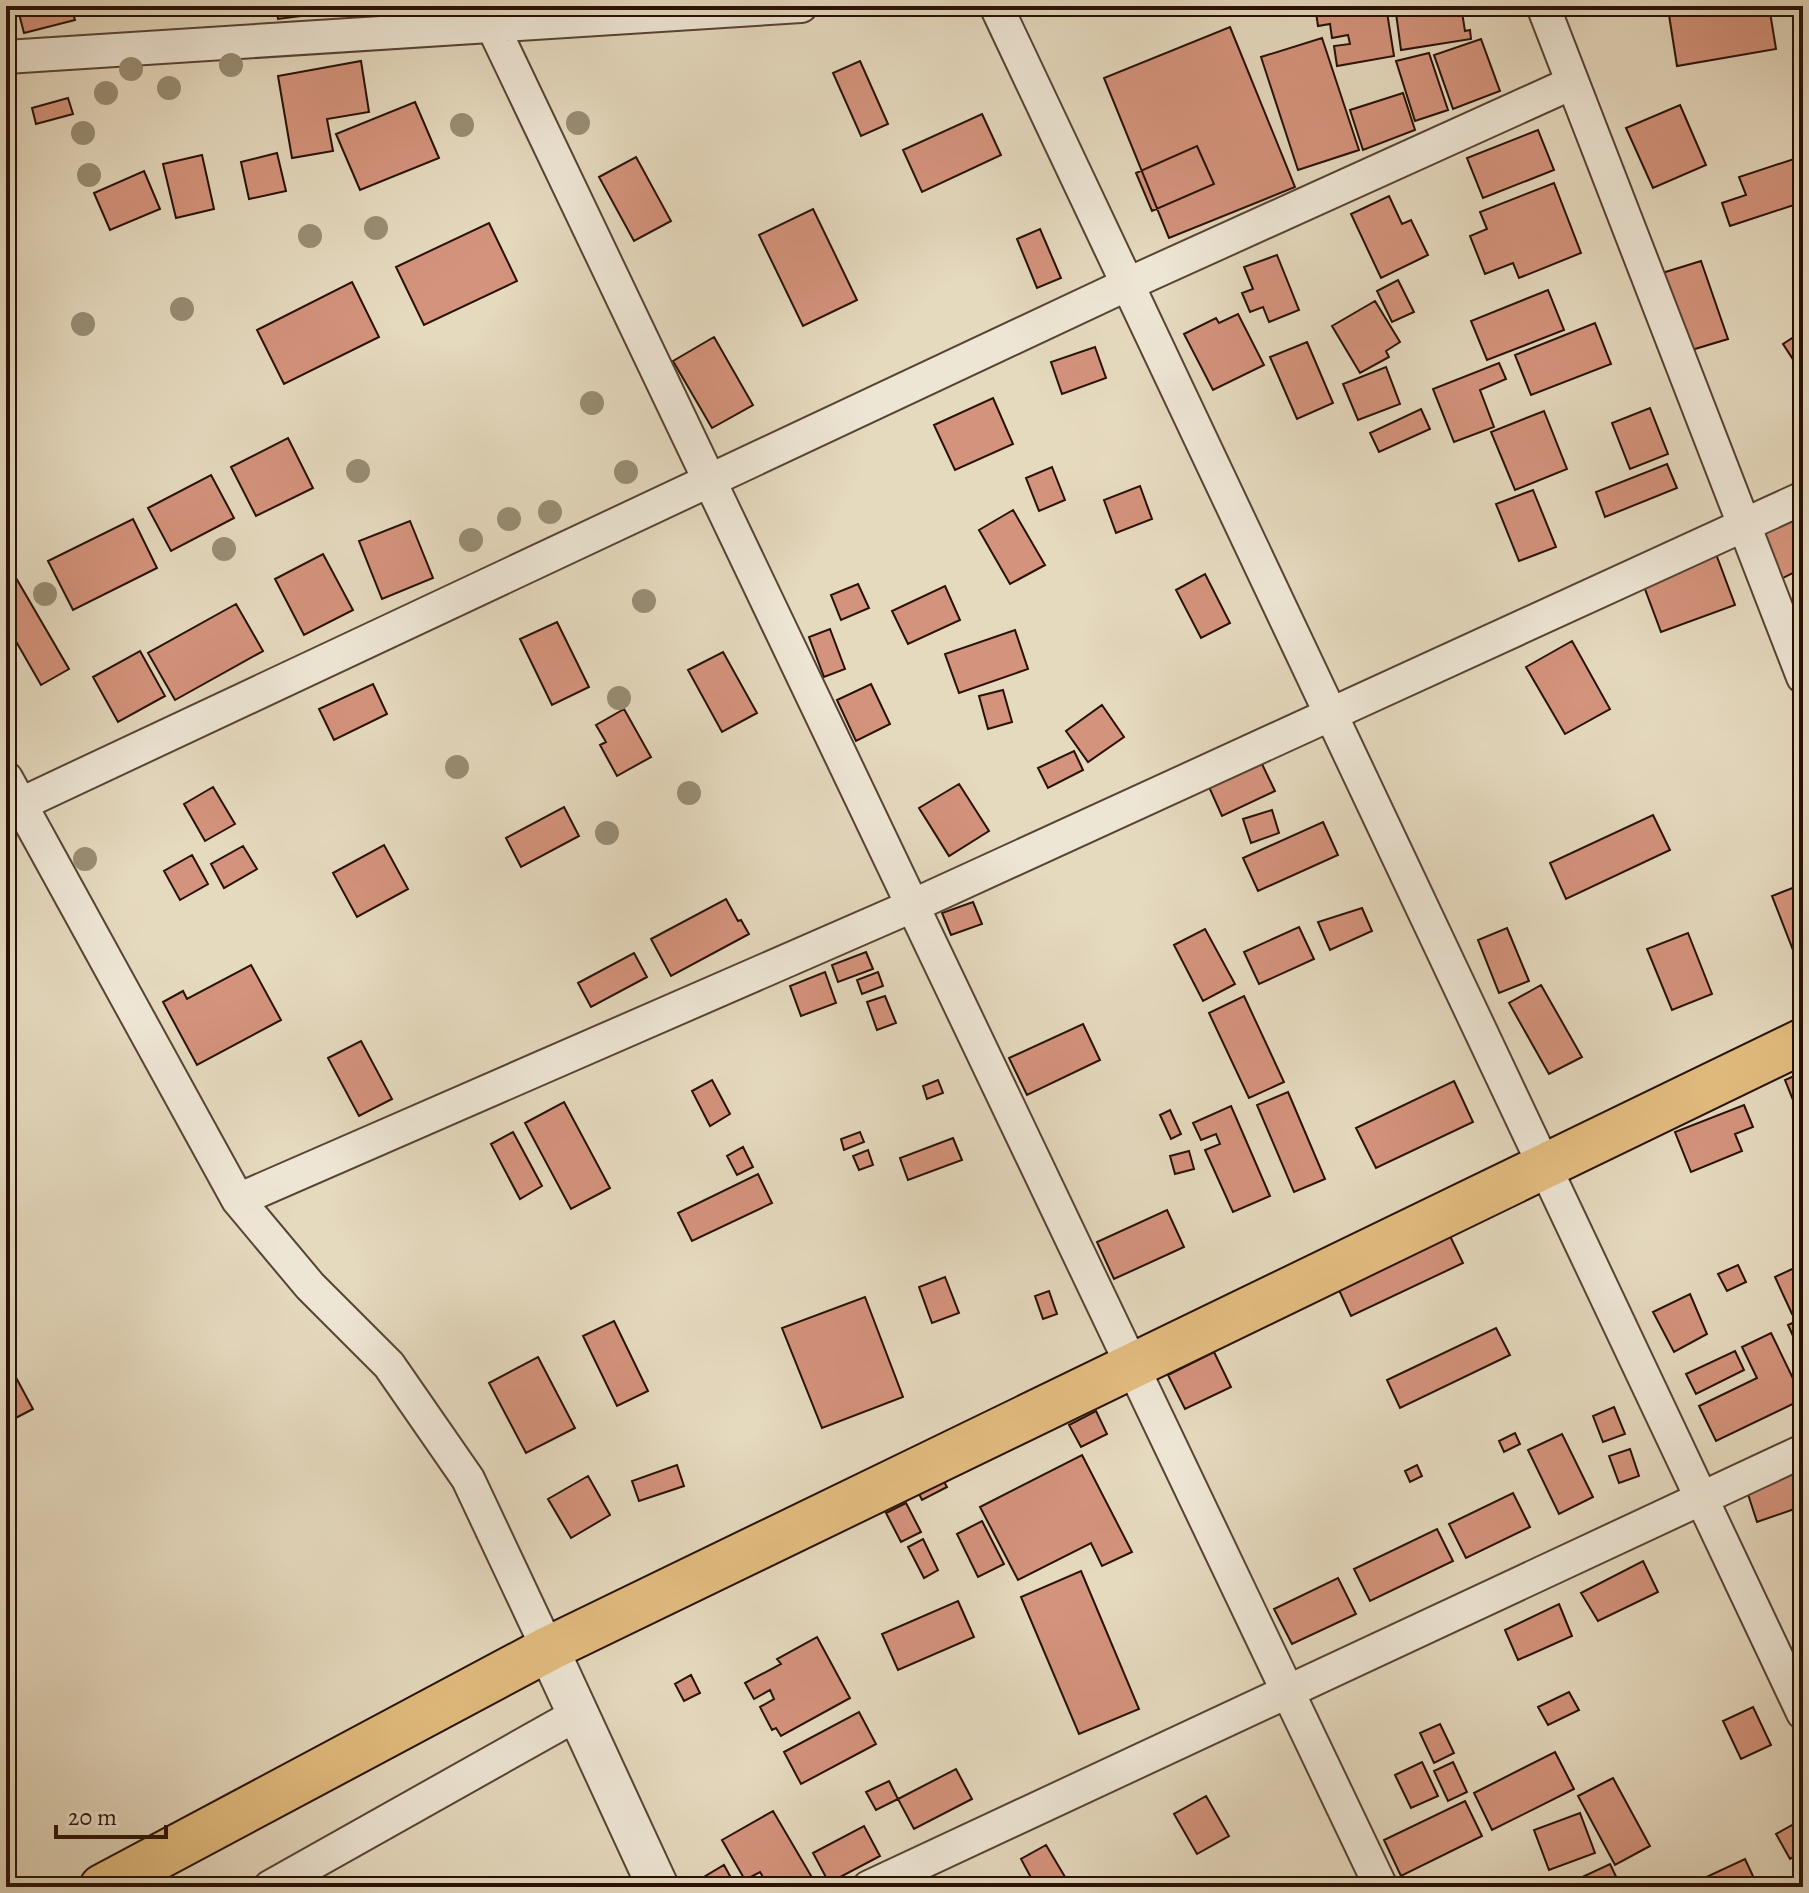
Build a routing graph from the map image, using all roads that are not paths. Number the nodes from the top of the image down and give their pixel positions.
1 (801, 6) edge
2 (996, 6) edge
3 (1543, 6) edge
4 (487, 15) edge
5 (6, 57) edge
6 (1572, 83) junction
7 (1128, 284) junction
8 (709, 481) junction
9 (1803, 498) edge
10 (1744, 525) junction
11 (1803, 677) edge
12 (1331, 714) junction
13 (11, 798) edge
14 (912, 906) junction
15 (1803, 1041) edge
16 (1545, 1167) junction
17 (238, 1200) junction
18 (1132, 1367) junction
19 (1803, 1451) edge
20 (1701, 1498) junction
21 (548, 1649) junction
22 (1288, 1691) junction
23 (1803, 1713) edge
24 (576, 1715) junction
25 (102, 1887) edge
26 (270, 1887) edge
27 (658, 1887) edge
28 (869, 1887) edge
29 (1381, 1887) edge

1 - 4 street
2 - 7 street
3 - 6 street
4 - 5 street
4 - 8 street
6 - 7 street
6 - 10 street
7 - 8 street
7 - 12 street
8 - 13 street
8 - 14 street
9 - 10 street
10 - 11 street
10 - 12 street
12 - 14 street
12 - 16 street
13 - 17 street
14 - 17 street
14 - 18 street
15 - 16 main road
16 - 18 main road
16 - 20 street
17 - 21 street
18 - 21 main road
18 - 22 street
19 - 20 street
20 - 22 street
20 - 23 street
21 - 24 street
21 - 25 main road
22 - 28 street
22 - 29 street
24 - 26 street
24 - 27 street

